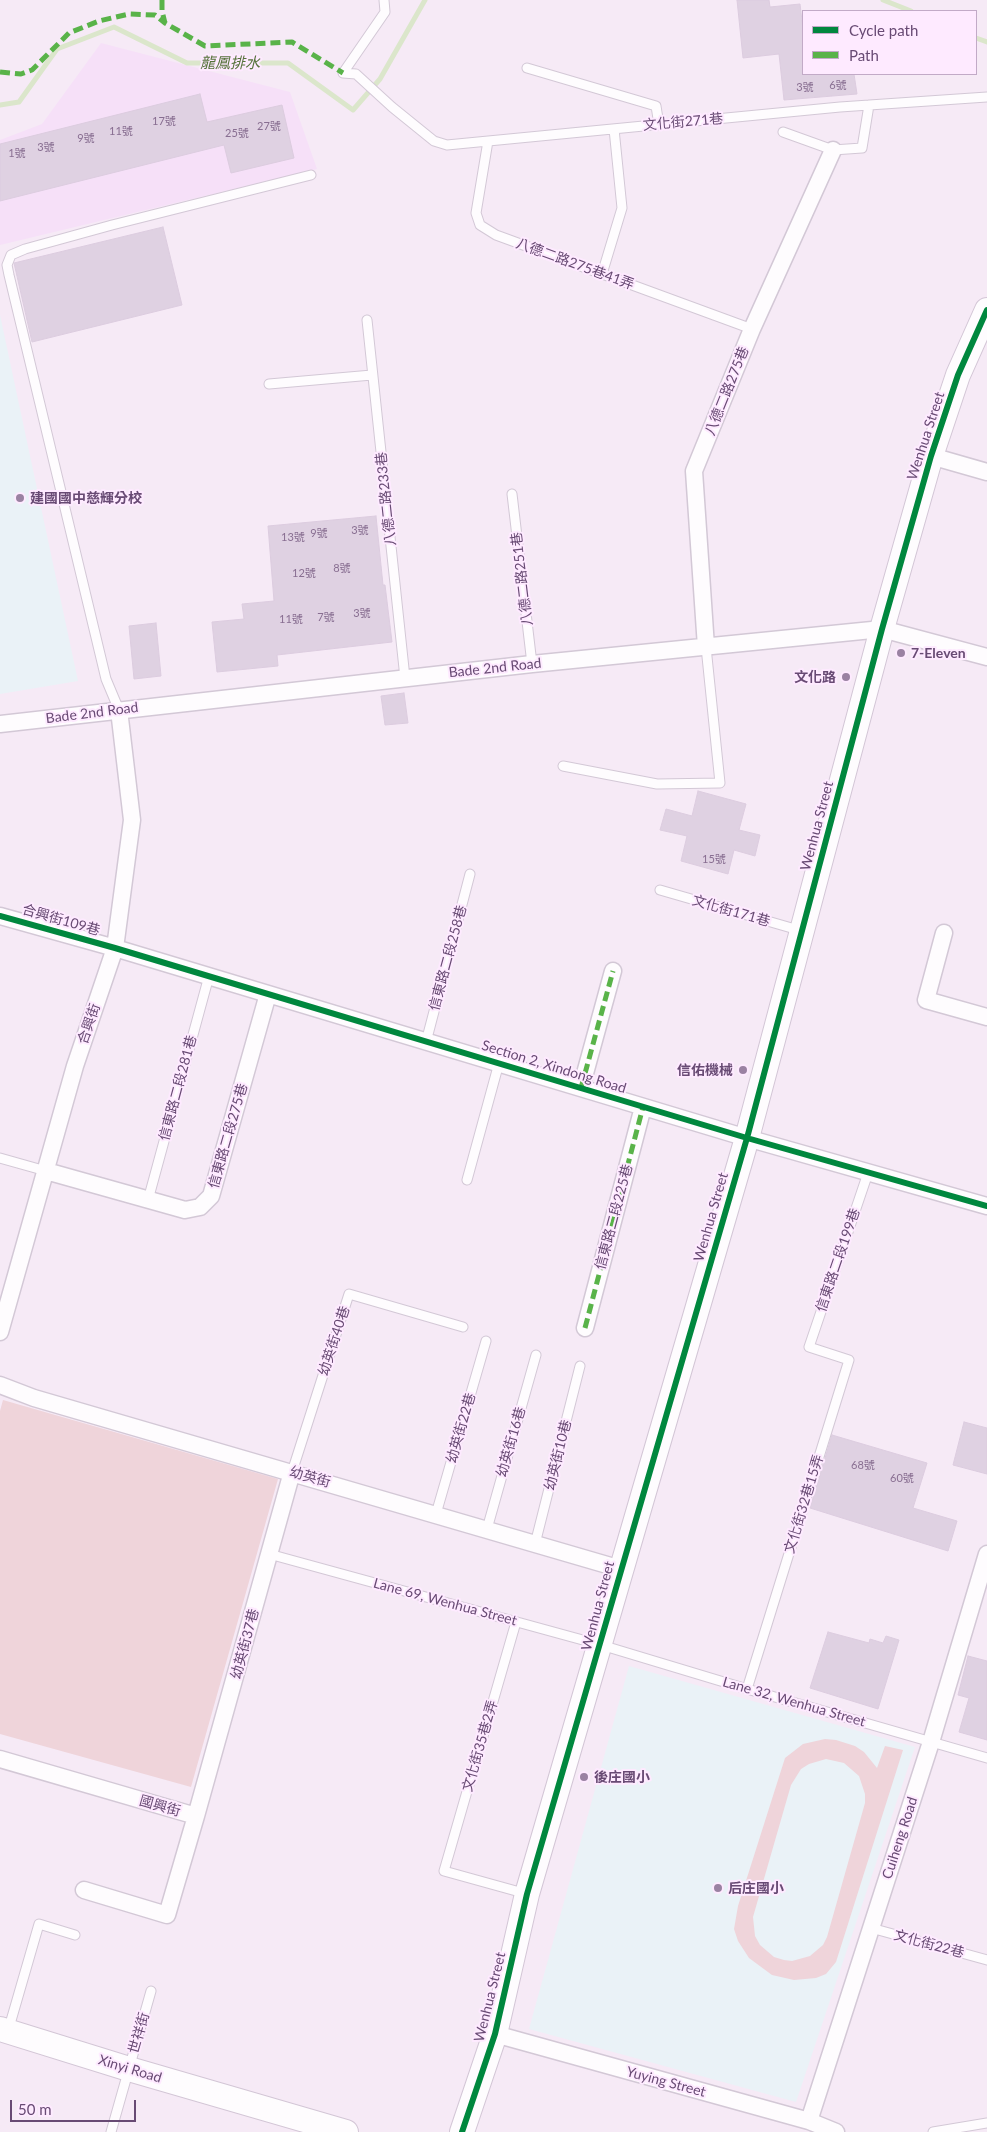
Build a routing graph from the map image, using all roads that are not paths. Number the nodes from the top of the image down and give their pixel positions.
1 (384, 0) edge
2 (527, 68) dead end
3 (987, 97) edge
4 (869, 105) junction
5 (659, 125) junction
6 (614, 129) junction
7 (783, 132) dead end
8 (488, 141) junction
9 (833, 150) junction
10 (311, 175) dead end
11 (602, 274) junction
12 (987, 310) edge
13 (366, 320) dead end
14 (752, 329) junction
15 (372, 375) junction
16 (269, 384) dead end
17 (931, 456) junction
18 (987, 472) edge
19 (512, 494) dead end
20 (882, 629) junction
21 (706, 647) junction
22 (987, 657) edge
23 (532, 664) junction
24 (405, 678) junction
25 (119, 710) junction
26 (0, 724) edge
27 (562, 766) dead end
28 (470, 874) dead end
29 (660, 890) dead end
30 (0, 916) edge
31 (802, 931) junction
32 (944, 933) dead end
33 (115, 948) junction
34 (613, 971) dead end
35 (209, 976) junction
36 (268, 994) junction
37 (987, 1017) edge
38 (426, 1042) junction
39 (499, 1064) junction
40 (581, 1088) junction
41 (643, 1107) junction
42 (747, 1138) junction
43 (0, 1158) edge
44 (46, 1171) junction
45 (868, 1173) junction
46 (466, 1180) dead end
47 (148, 1200) junction
48 (987, 1206) edge
49 (463, 1327) dead end
50 (585, 1328) dead end
51 (0, 1332) edge
52 (486, 1341) dead end
53 (809, 1347) joint
54 (536, 1355) dead end
55 (580, 1366) dead end
56 (0, 1385) edge
57 (292, 1472) junction
58 (436, 1514) junction
59 (487, 1529) junction
60 (535, 1544) junction
61 (269, 1554) junction
62 (987, 1554) edge
63 (621, 1569) junction
64 (516, 1622) junction
65 (601, 1645) junction
66 (747, 1690) junction
67 (931, 1742) junction
68 (987, 1758) edge
69 (0, 1759) edge
70 (196, 1816) junction
71 (84, 1890) dead end
72 (527, 1894) junction
73 (871, 1928) junction
74 (75, 1935) dead end
75 (987, 1960) edge
76 (151, 1991) dead end
77 (4, 2030) edge
78 (495, 2034) junction
79 (129, 2069) junction
80 (808, 2121) junction
81 (987, 2123) edge
82 (111, 2132) edge
83 (346, 2132) edge
84 (462, 2132) edge
85 (836, 2132) edge
86 (933, 2132) edge

1 - 8 lane, 文化街271巷
2 - 5 lane
3 - 4 lane, 文化街271巷
4 - 5 lane, 文化街271巷
4 - 9 lane
5 - 6 lane, 文化街271巷
6 - 8 lane, 文化街271巷
6 - 11 lane
7 - 9 lane
8 - 11 lane, 八德二路275巷41弄
9 - 14 street, 八德二路275巷
10 - 25 lane
11 - 14 lane, 八德二路275巷41弄
12 - 17 street, Wenhua Street
13 - 15 lane, 八德二路233巷
14 - 21 street, 八德二路275巷
15 - 16 lane
15 - 24 lane, 八德二路233巷
17 - 18 street
17 - 20 street, Wenhua Street
19 - 23 lane, 八德二路251巷
20 - 21 street, Bade 2nd Road
20 - 22 street, Bade 2nd Road
20 - 31 street, Wenhua Street
21 - 23 street, Bade 2nd Road
21 - 27 lane
23 - 24 street, Bade 2nd Road
24 - 25 street, Bade 2nd Road
25 - 26 street, Bade 2nd Road
25 - 33 street, 合興街
28 - 38 lane, 信東路二段258巷
29 - 31 lane, 文化街171巷
30 - 33 street, 合興街109巷
31 - 42 street, Wenhua Street
32 - 37 street
33 - 35 street, Section 2, Xindong Road
33 - 44 street, 合興街
34 - 40 street
35 - 36 street, Section 2, Xindong Road
35 - 47 lane, 信東路二段281巷
36 - 38 street, Section 2, Xindong Road
36 - 47 street, 信東路二段275巷
38 - 39 street, Section 2, Xindong Road
39 - 40 street, Section 2, Xindong Road
39 - 46 lane
40 - 41 street, Section 2, Xindong Road
41 - 42 street, Section 2, Xindong Road
41 - 50 street, 信東路二段225巷
42 - 45 street, Section 2, Xindong Road
42 - 63 street, Wenhua Street
43 - 44 lane
44 - 47 street, 信東路二段275巷
44 - 51 street, 合興街
45 - 48 street, Section 2, Xindong Road
45 - 53 lane, 信東路二段199巷
49 - 57 lane, 幼英街40巷
52 - 58 lane, 幼英街22巷
53 - 66 lane, 文化街32巷15弄
54 - 59 lane, 幼英街16巷
55 - 60 lane, 幼英街10巷
56 - 57 street, 幼英街
57 - 58 street, 幼英街
57 - 61 street, 幼英街37巷
58 - 59 street, 幼英街
59 - 60 street, 幼英街
60 - 63 street, 幼英街
61 - 64 lane, Lane 69, Wenhua Street
61 - 70 street, 幼英街37巷
62 - 67 street, Cuiheng Road
63 - 65 street, Wenhua Street
64 - 65 lane, Lane 69, Wenhua Street
64 - 72 lane, 文化街35巷2弄
65 - 66 lane, Lane 32, Wenhua Street
65 - 72 street, Wenhua Street
66 - 67 lane, Lane 32, Wenhua Street
67 - 68 lane, Lane 32, Wenhua Street
67 - 73 street, Cuiheng Road
69 - 70 street, 國興街
70 - 71 street, 國興街
72 - 78 street, Wenhua Street
73 - 75 lane, 文化街22巷
73 - 80 street, Cuiheng Road
74 - 77 lane
76 - 79 lane, 世祥街
77 - 79 street, Xinyi Road
78 - 80 street, Yuying Street
78 - 84 street, Wenhua Street
79 - 82 lane, 世祥街
79 - 83 street, Xinyi Road
80 - 85 street, Yuying Street
81 - 86 lane

